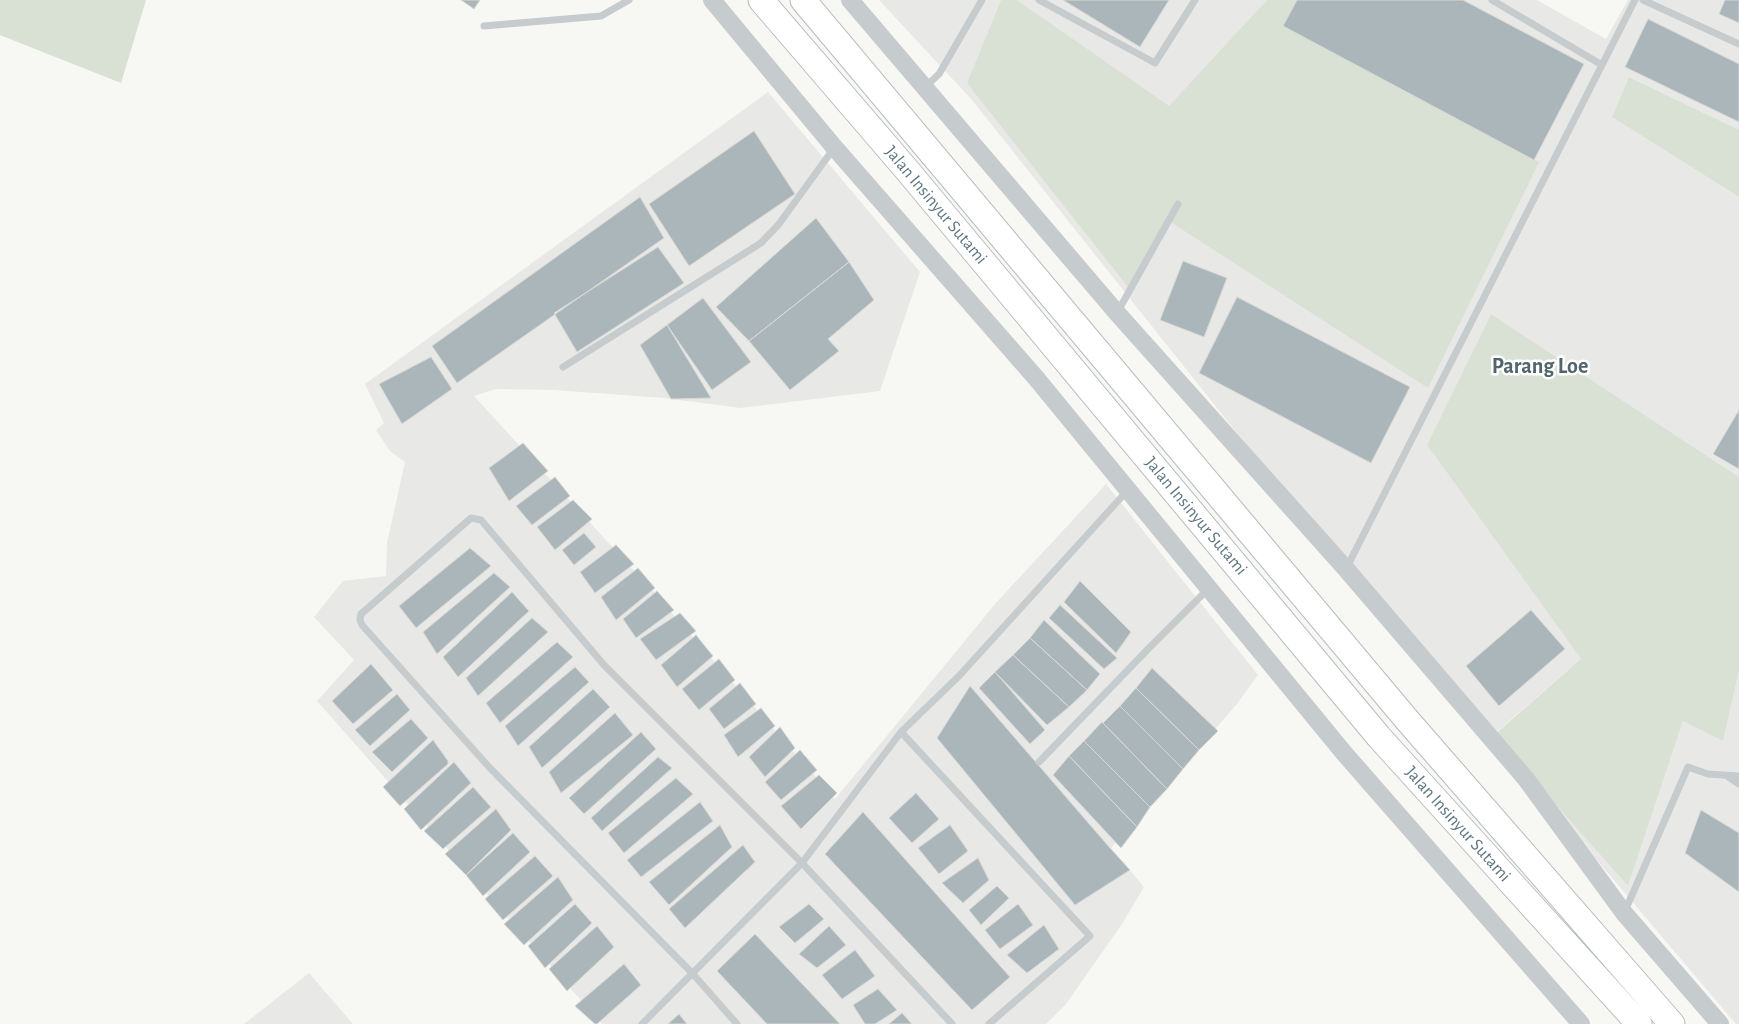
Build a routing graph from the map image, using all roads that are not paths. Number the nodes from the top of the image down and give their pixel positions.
1 (629, 0) edge
2 (712, 0) edge
3 (761, 0) edge
4 (803, 0) edge
5 (850, 0) edge
6 (982, 0) edge
7 (1039, 0) edge
8 (1195, 0) edge
9 (1492, 0) edge
10 (1635, 0) edge
11 (1643, 0) edge
12 (484, 26) dead end
13 (1739, 44) edge
14 (1602, 65) junction
15 (925, 87) junction
16 (834, 148) junction
17 (1178, 204) dead end
18 (1117, 313) junction
19 (563, 367) dead end
20 (1128, 491) junction
21 (1346, 569) junction
22 (1208, 589) junction
23 (901, 732) junction
24 (1039, 762) dead end
25 (1724, 775) junction
26 (1739, 776) edge
27 (1739, 784) edge
28 (802, 863) junction
29 (1624, 913) junction
30 (693, 974) junction
31 (1616, 999) junction
32 (642, 1024) edge
33 (737, 1024) edge
34 (952, 1024) edge
35 (989, 1024) edge
36 (1581, 1024) edge
37 (1631, 1024) edge
38 (1639, 1024) edge
39 (1672, 1024) edge
40 (1720, 1024) edge

1 - 12 lane
2 - 16 street
3 - 31 highway, Jalan Insinyur Sutami
4 - 39 highway, Jalan Insinyur Sutami
5 - 15 street
6 - 15 lane
7 - 8 lane
9 - 14 lane
10 - 14 lane
11 - 13 lane
14 - 21 lane
15 - 18 street
16 - 19 lane
16 - 20 street
17 - 18 lane
18 - 21 street
20 - 22 street
20 - 23 lane
21 - 29 street
22 - 24 lane
22 - 36 street
23 - 28 lane
23 - 35 lane
25 - 26 lane
25 - 27 lane
25 - 29 lane
28 - 30 lane
28 - 30 lane
28 - 34 lane
29 - 40 street
30 - 32 lane
30 - 33 lane
31 - 37 highway
31 - 38 highway, Jalan Insinyur Sutami

